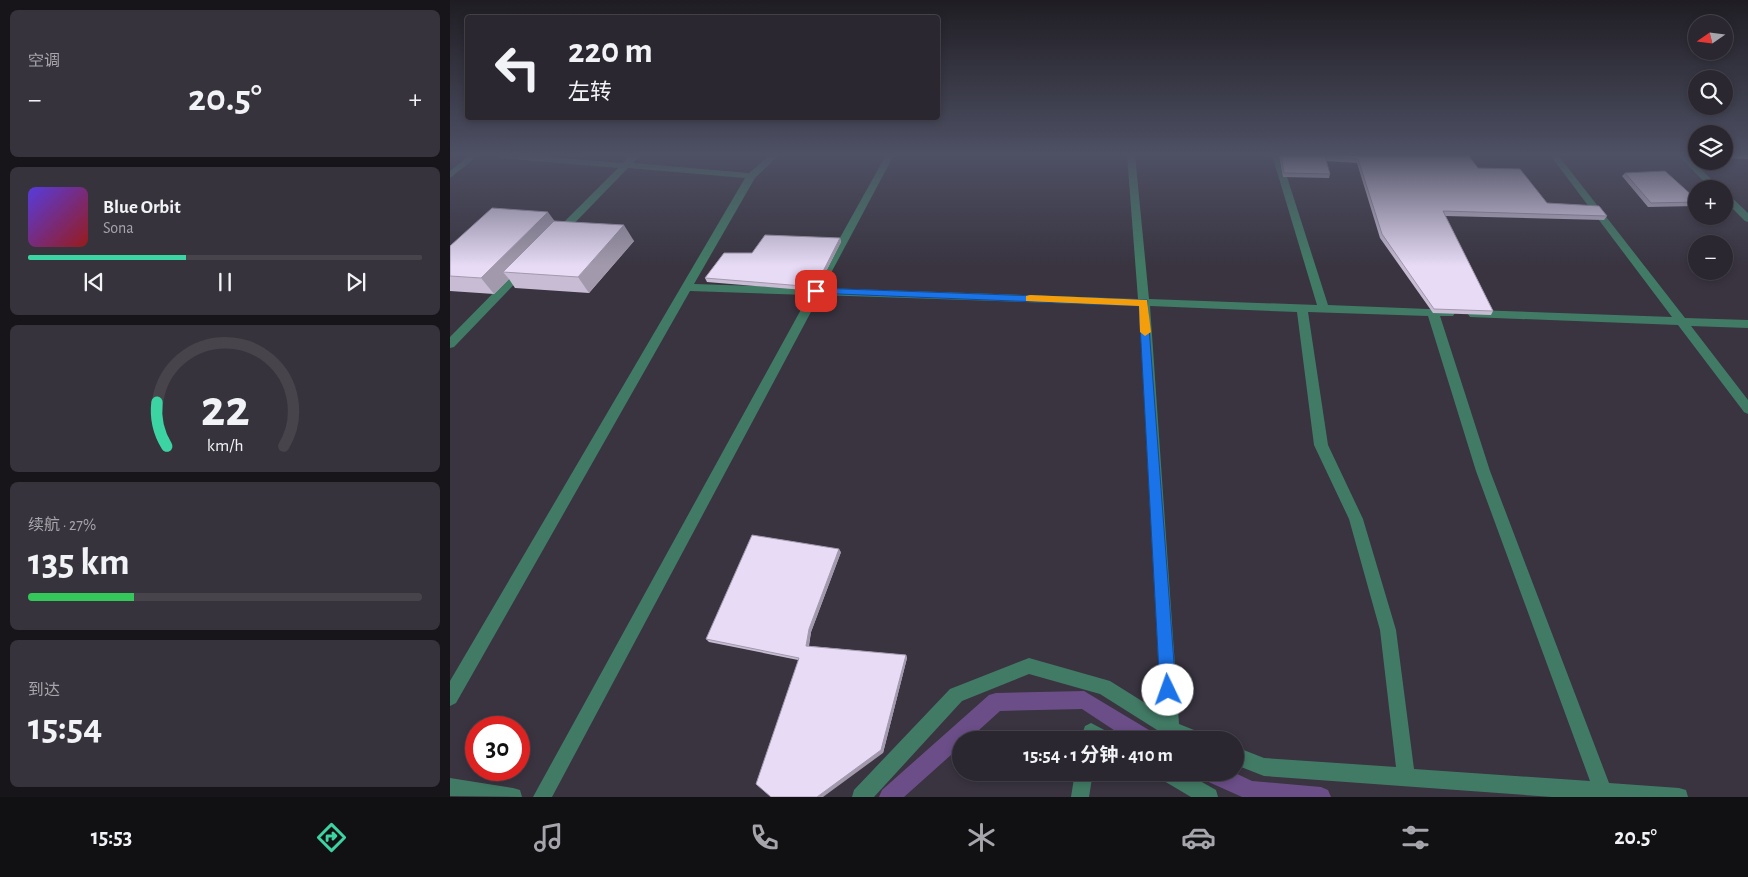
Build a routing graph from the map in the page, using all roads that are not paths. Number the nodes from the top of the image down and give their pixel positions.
1 (599, 192) edge
2 (742, 192) edge
3 (870, 192) edge
4 (1134, 192) edge
5 (1288, 192) edge
6 (1582, 192) edge
7 (1733, 204) edge
8 (1748, 219) edge
9 (552, 240) edge
10 (531, 261) edge
11 (687, 287) junction
12 (816, 291) junction
13 (1144, 302) junction
14 (1302, 308) junction
15 (1324, 309) junction
16 (1433, 313) junction
17 (1681, 321) junction
18 (1748, 324) edge
19 (450, 344) edge
20 (1748, 410) edge
21 (450, 697) edge
22 (1171, 729) junction
23 (1176, 731) edge
24 (1244, 759) edge
25 (1406, 777) junction
26 (1083, 781) edge
27 (1181, 781) edge
28 (450, 788) edge
29 (1603, 792) junction
30 (513, 797) edge
31 (542, 797) edge
32 (861, 797) edge
33 (1080, 797) edge
34 (1209, 797) edge
35 (1679, 797) edge

1 - 9 street
2 - 11 street
3 - 12 street
4 - 13 street
5 - 15 street
6 - 17 street
7 - 8 street
10 - 19 street
11 - 12 street
11 - 21 street
12 - 13 street
12 - 31 street
13 - 14 street
13 - 22 street
14 - 15 street
14 - 25 street
15 - 16 street
16 - 17 street
16 - 29 street
17 - 18 street
17 - 20 street
22 - 23 street
22 - 32 street
24 - 25 street
25 - 29 street
26 - 33 street
27 - 34 street
28 - 30 street
29 - 35 street

